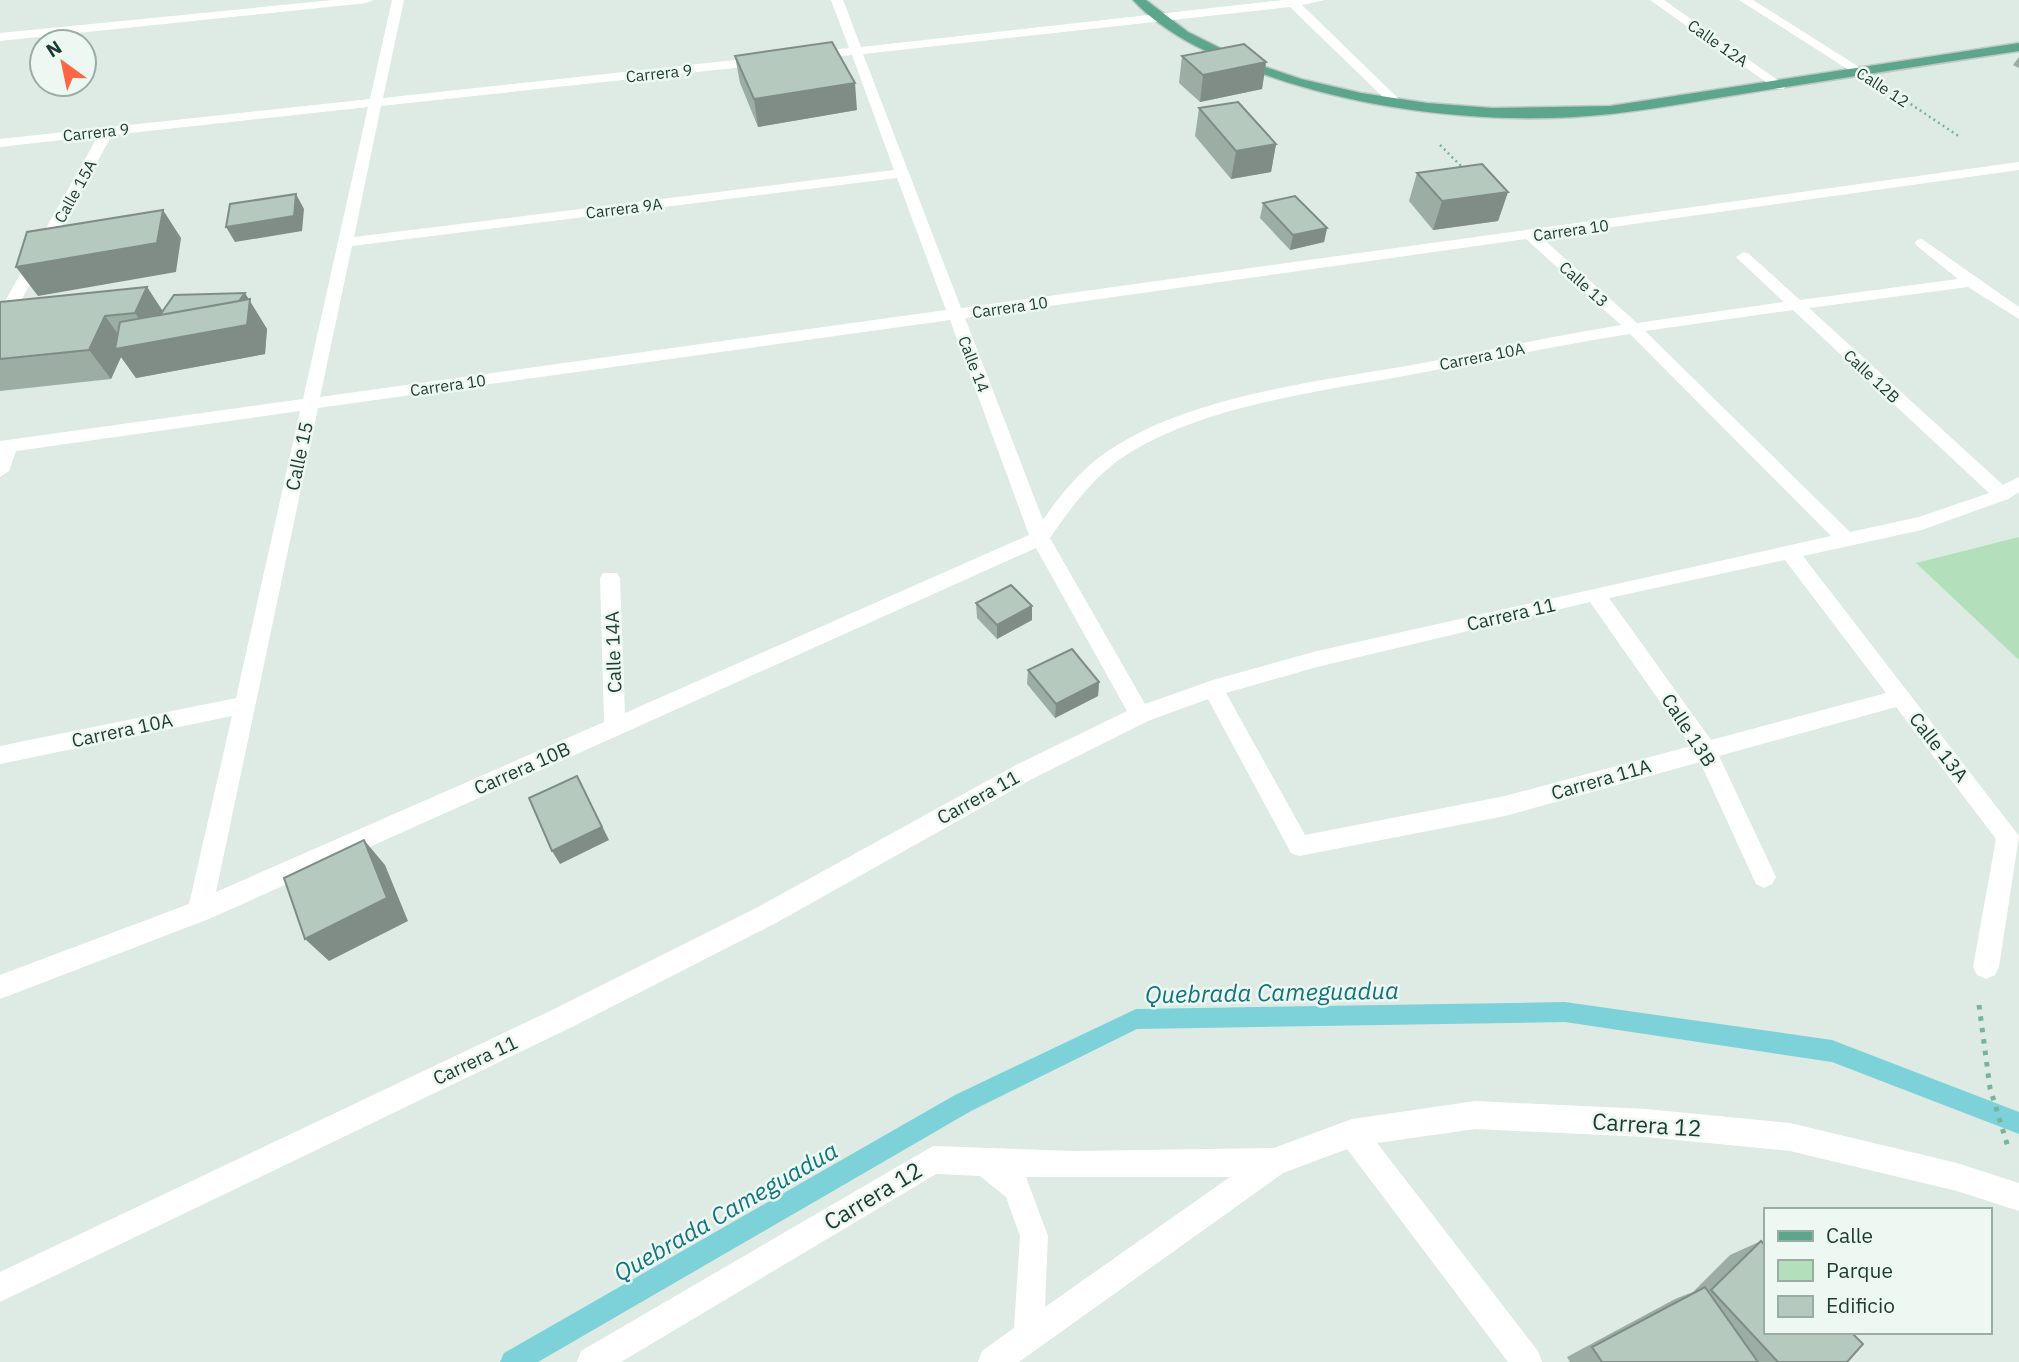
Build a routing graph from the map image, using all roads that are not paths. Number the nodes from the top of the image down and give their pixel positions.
1 (367, 0) edge
2 (398, 0) edge
3 (837, 0) edge
4 (1139, 0) edge
5 (1319, 0) edge
6 (1656, 0) edge
7 (1745, 0) edge
8 (1292, 1) edge
9 (1158, 18) junction
10 (0, 37) edge
11 (2019, 47) edge
12 (856, 51) junction
13 (802, 57) edge
14 (774, 60) edge
15 (1861, 72) junction
16 (1780, 86) junction
17 (1395, 102) junction
18 (376, 104) junction
19 (108, 131) junction
20 (0, 144) edge
21 (2015, 170) edge
22 (903, 173) junction
23 (1531, 236) junction
24 (346, 242) junction
25 (1922, 243) dead end
26 (1744, 257) dead end
27 (1971, 282) junction
28 (1795, 306) junction
29 (955, 314) junction
30 (2019, 314) edge
31 (0, 324) edge
32 (1633, 328) junction
33 (310, 404) junction
34 (4, 446) edge
35 (0, 471) edge
36 (2010, 489) edge
37 (1040, 538) junction
38 (1847, 540) junction
39 (1790, 552) junction
40 (610, 578) dead end
41 (1595, 594) junction
42 (1213, 688) junction
43 (1901, 697) junction
44 (244, 705) junction
45 (1140, 715) junction
46 (615, 726) junction
47 (1705, 749) junction
48 (0, 755) edge
49 (1764, 877) dead end
50 (200, 911) junction
51 (1986, 967) road end
52 (0, 988) edge
53 (1352, 1133) junction
54 (984, 1161) junction
55 (1274, 1162) junction
56 (2019, 1197) edge
57 (0, 1287) edge
58 (1029, 1336) junction
59 (592, 1362) edge
60 (993, 1362) edge
61 (1527, 1362) edge

1 - 10 street
2 - 18 street, Calle 15
3 - 12 street, Calle 14
4 - 9 main road
5 - 8 street
6 - 16 street, Calle 12A
7 - 15 street, Calle 12
8 - 9 street
8 - 17 street
9 - 12 street
9 - 17 main road
11 - 15 main road
12 - 13 street
12 - 22 street, Calle 14
14 - 18 street, Carrera 9
15 - 16 main road
16 - 17 main road
18 - 19 street, Carrera 9
18 - 24 street, Calle 15
19 - 20 street, Carrera 9
19 - 31 street, Calle 15A
21 - 23 street, Carrera 10
22 - 24 street, Carrera 9A
22 - 29 street, Calle 14
23 - 29 street, Carrera 10
23 - 32 street, Calle 13
24 - 33 street, Calle 15
25 - 27 street
26 - 28 street, Calle 12B
27 - 28 street, Carrera 10A
27 - 30 street
28 - 32 street, Carrera 10A
28 - 36 street, Calle 12B
29 - 33 street, Carrera 10
29 - 37 street, Calle 14
32 - 37 street, Carrera 10A
32 - 38 street, Calle 13
33 - 34 street, Carrera 10
33 - 44 street, Calle 15
34 - 35 street
36 - 38 street, Carrera 11
37 - 45 street, Calle 14
37 - 46 street, Carrera 10B
38 - 39 street, Carrera 11
39 - 41 street, Carrera 11
39 - 43 street, Calle 13A
40 - 46 street, Calle 14A
41 - 42 street, Carrera 11
41 - 47 street, Calle 13B
42 - 45 street, Carrera 11
42 - 47 street, Carrera 11A
43 - 47 street, Carrera 11A
43 - 51 street, Calle 13A
44 - 48 street, Carrera 10A
44 - 50 street, Calle 15
45 - 57 street, Carrera 11
46 - 50 street, Carrera 10B
47 - 49 street, Calle 13B
50 - 52 street, Carrera 10B
53 - 55 street, Carrera 12
53 - 56 street, Carrera 12
53 - 61 street
54 - 55 street, Carrera 12
54 - 58 street
54 - 59 street, Carrera 12
55 - 58 street, Carrera 12
58 - 60 street, Carrera 12

